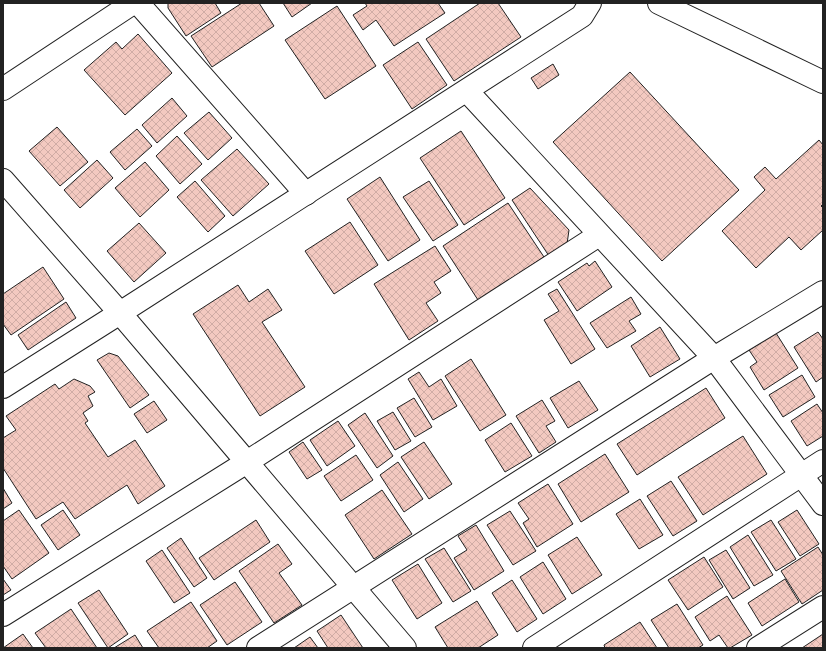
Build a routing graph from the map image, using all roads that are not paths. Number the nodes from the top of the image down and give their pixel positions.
1 (133, 3) edge
2 (138, 3) edge
3 (590, 3) edge
4 (659, 3) edge
5 (823, 82) edge
6 (3, 89) edge
7 (467, 91) junction
8 (4, 183) edge
9 (306, 194) junction
10 (599, 235) junction
11 (823, 292) edge
12 (120, 313) junction
13 (714, 358) junction
14 (3, 387) edge
15 (823, 461) edge
16 (247, 462) junction
17 (801, 475) junction
18 (823, 504) edge
19 (353, 587) junction
20 (823, 606) edge
21 (3, 615) edge
22 (258, 648) edge
23 (405, 648) edge
24 (534, 648) edge
25 (758, 648) edge

1 - 6 street
2 - 9 street
3 - 7 street
4 - 5 street
7 - 9 street
7 - 10 street
8 - 12 street
9 - 12 street
10 - 13 street
10 - 16 street
11 - 13 street
12 - 14 street
12 - 16 street
13 - 17 street
13 - 19 street
15 - 17 street
16 - 19 street
16 - 21 street
17 - 18 street
17 - 24 street
19 - 22 street
19 - 23 street
20 - 25 street

